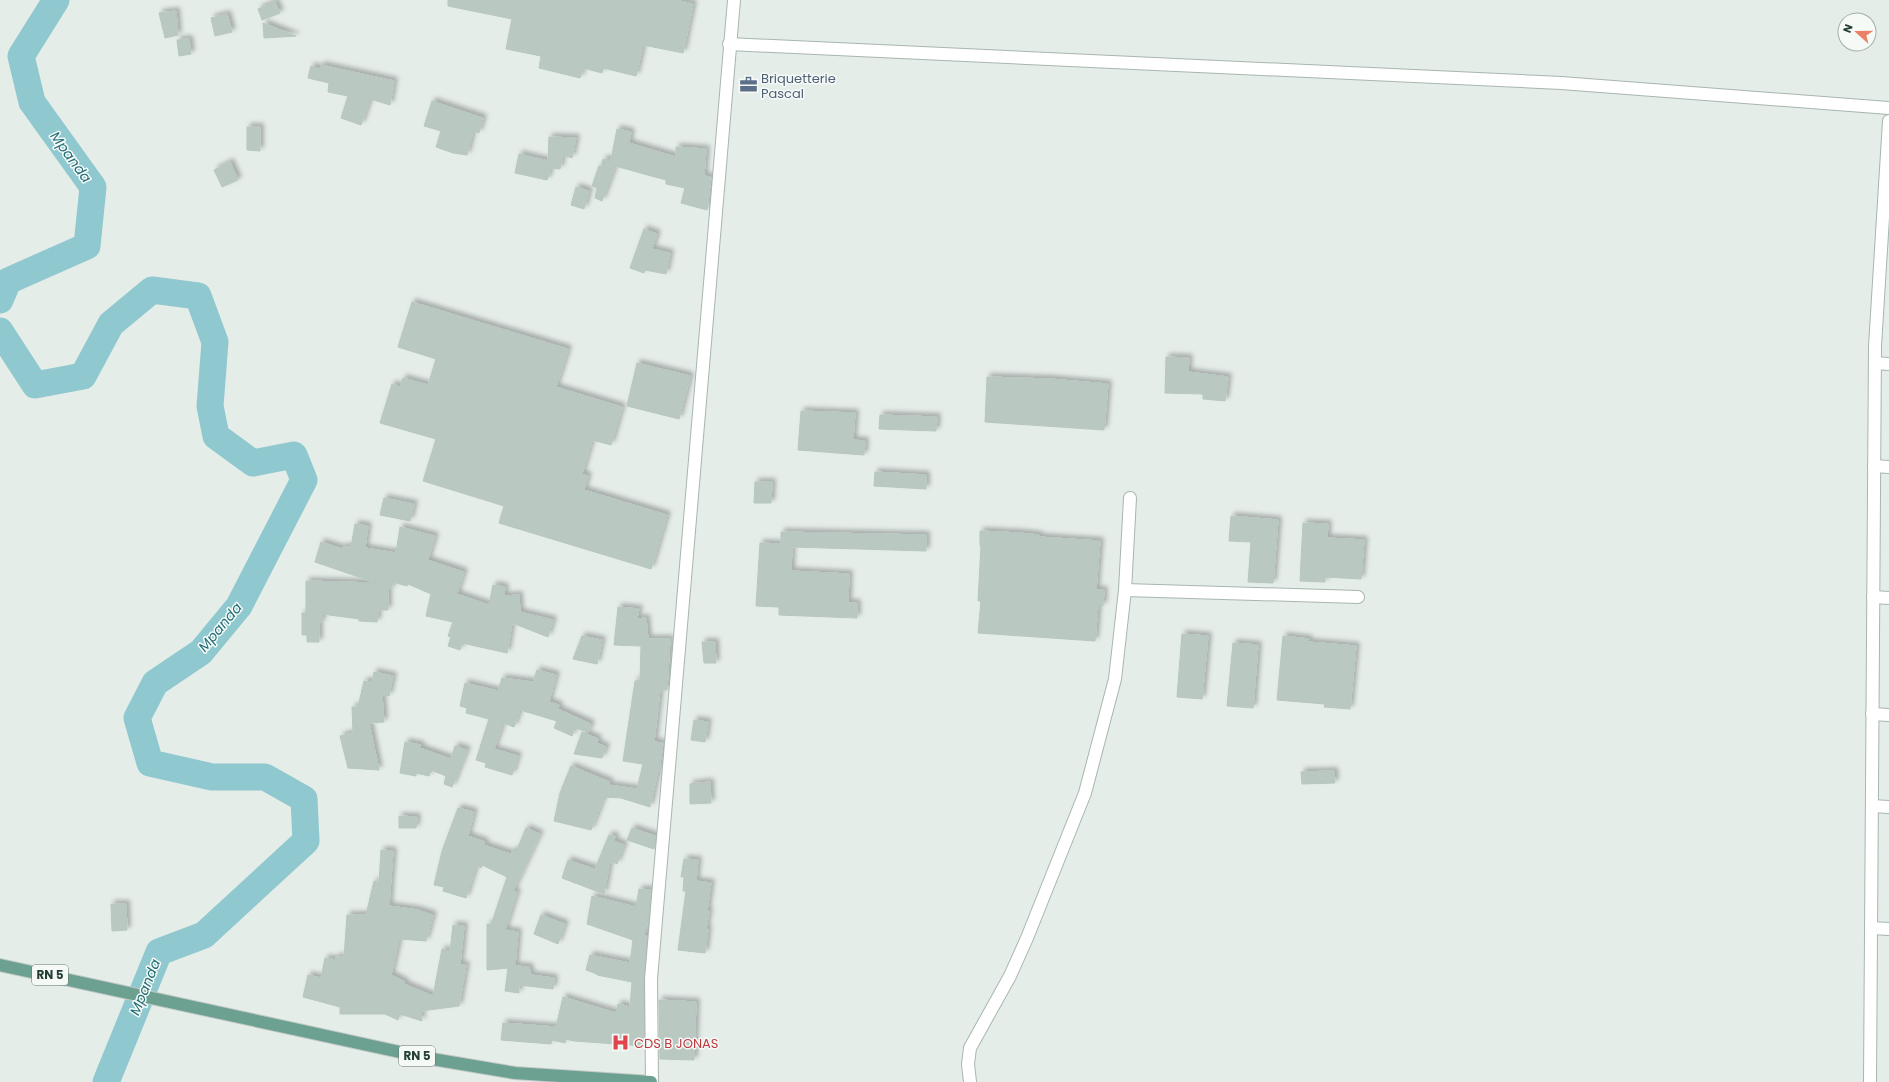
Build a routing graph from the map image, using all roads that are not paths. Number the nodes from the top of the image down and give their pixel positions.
1 (734, 0) edge
2 (729, 44) junction
3 (1889, 108) edge
4 (1889, 121) edge
5 (1888, 143) edge
6 (1875, 363) junction
7 (1889, 364) edge
8 (1874, 466) junction
9 (1889, 467) edge
10 (1130, 498) dead end
11 (1125, 590) junction
12 (1358, 597) dead end
13 (1873, 597) junction
14 (1889, 598) edge
15 (1872, 714) junction
16 (1889, 715) edge
17 (1872, 806) junction
18 (1889, 808) edge
19 (1871, 928) junction
20 (1889, 929) edge
21 (0, 965) edge
22 (651, 1082) edge
23 (970, 1082) edge
24 (1870, 1082) edge

1 - 2 street
2 - 3 street
2 - 22 street
4 - 5 street
5 - 6 street
6 - 7 street
6 - 8 street
8 - 9 street
8 - 13 street
10 - 11 street
11 - 12 street
11 - 23 street
13 - 14 street
13 - 15 street
15 - 16 street
15 - 17 street
17 - 18 street
17 - 19 street
19 - 20 street
19 - 24 street
21 - 22 main road, RN 5

